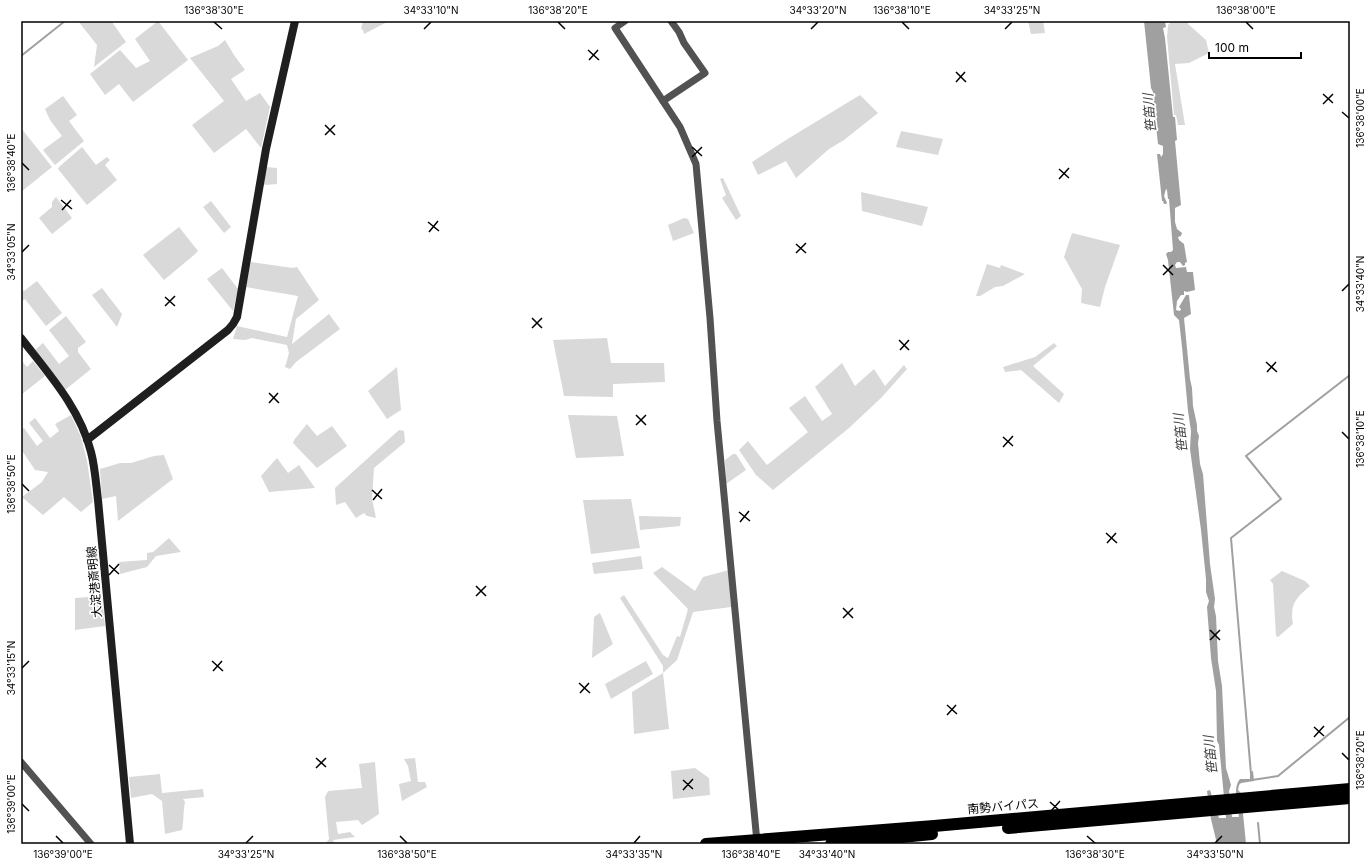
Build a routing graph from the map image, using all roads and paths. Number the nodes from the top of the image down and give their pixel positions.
1 (295, 21) edge
2 (625, 21) edge
3 (675, 22) edge
4 (662, 101) junction
5 (21, 338) edge
6 (87, 440) junction
7 (21, 762) edge
8 (1350, 789) edge
9 (1350, 798) edge
10 (1257, 802) junction
11 (1199, 807) junction
12 (757, 842) edge
13 (91, 844) edge
14 (130, 844) edge
15 (706, 844) edge
16 (831, 844) edge

1 - 6 main road
2 - 4 street
3 - 4 street
4 - 12 street
5 - 6 main road, 大淀港斎明線
6 - 14 main road, 大淀港斎明線
7 - 13 street
8 - 10 highway, 南勢バイパス
9 - 10 highway, 南勢バイパス
10 - 11 highway, 南勢バイパス
11 - 12 highway, 南勢バイパス
11 - 16 highway, 南勢バイパス
12 - 15 highway, 南勢バイパス

